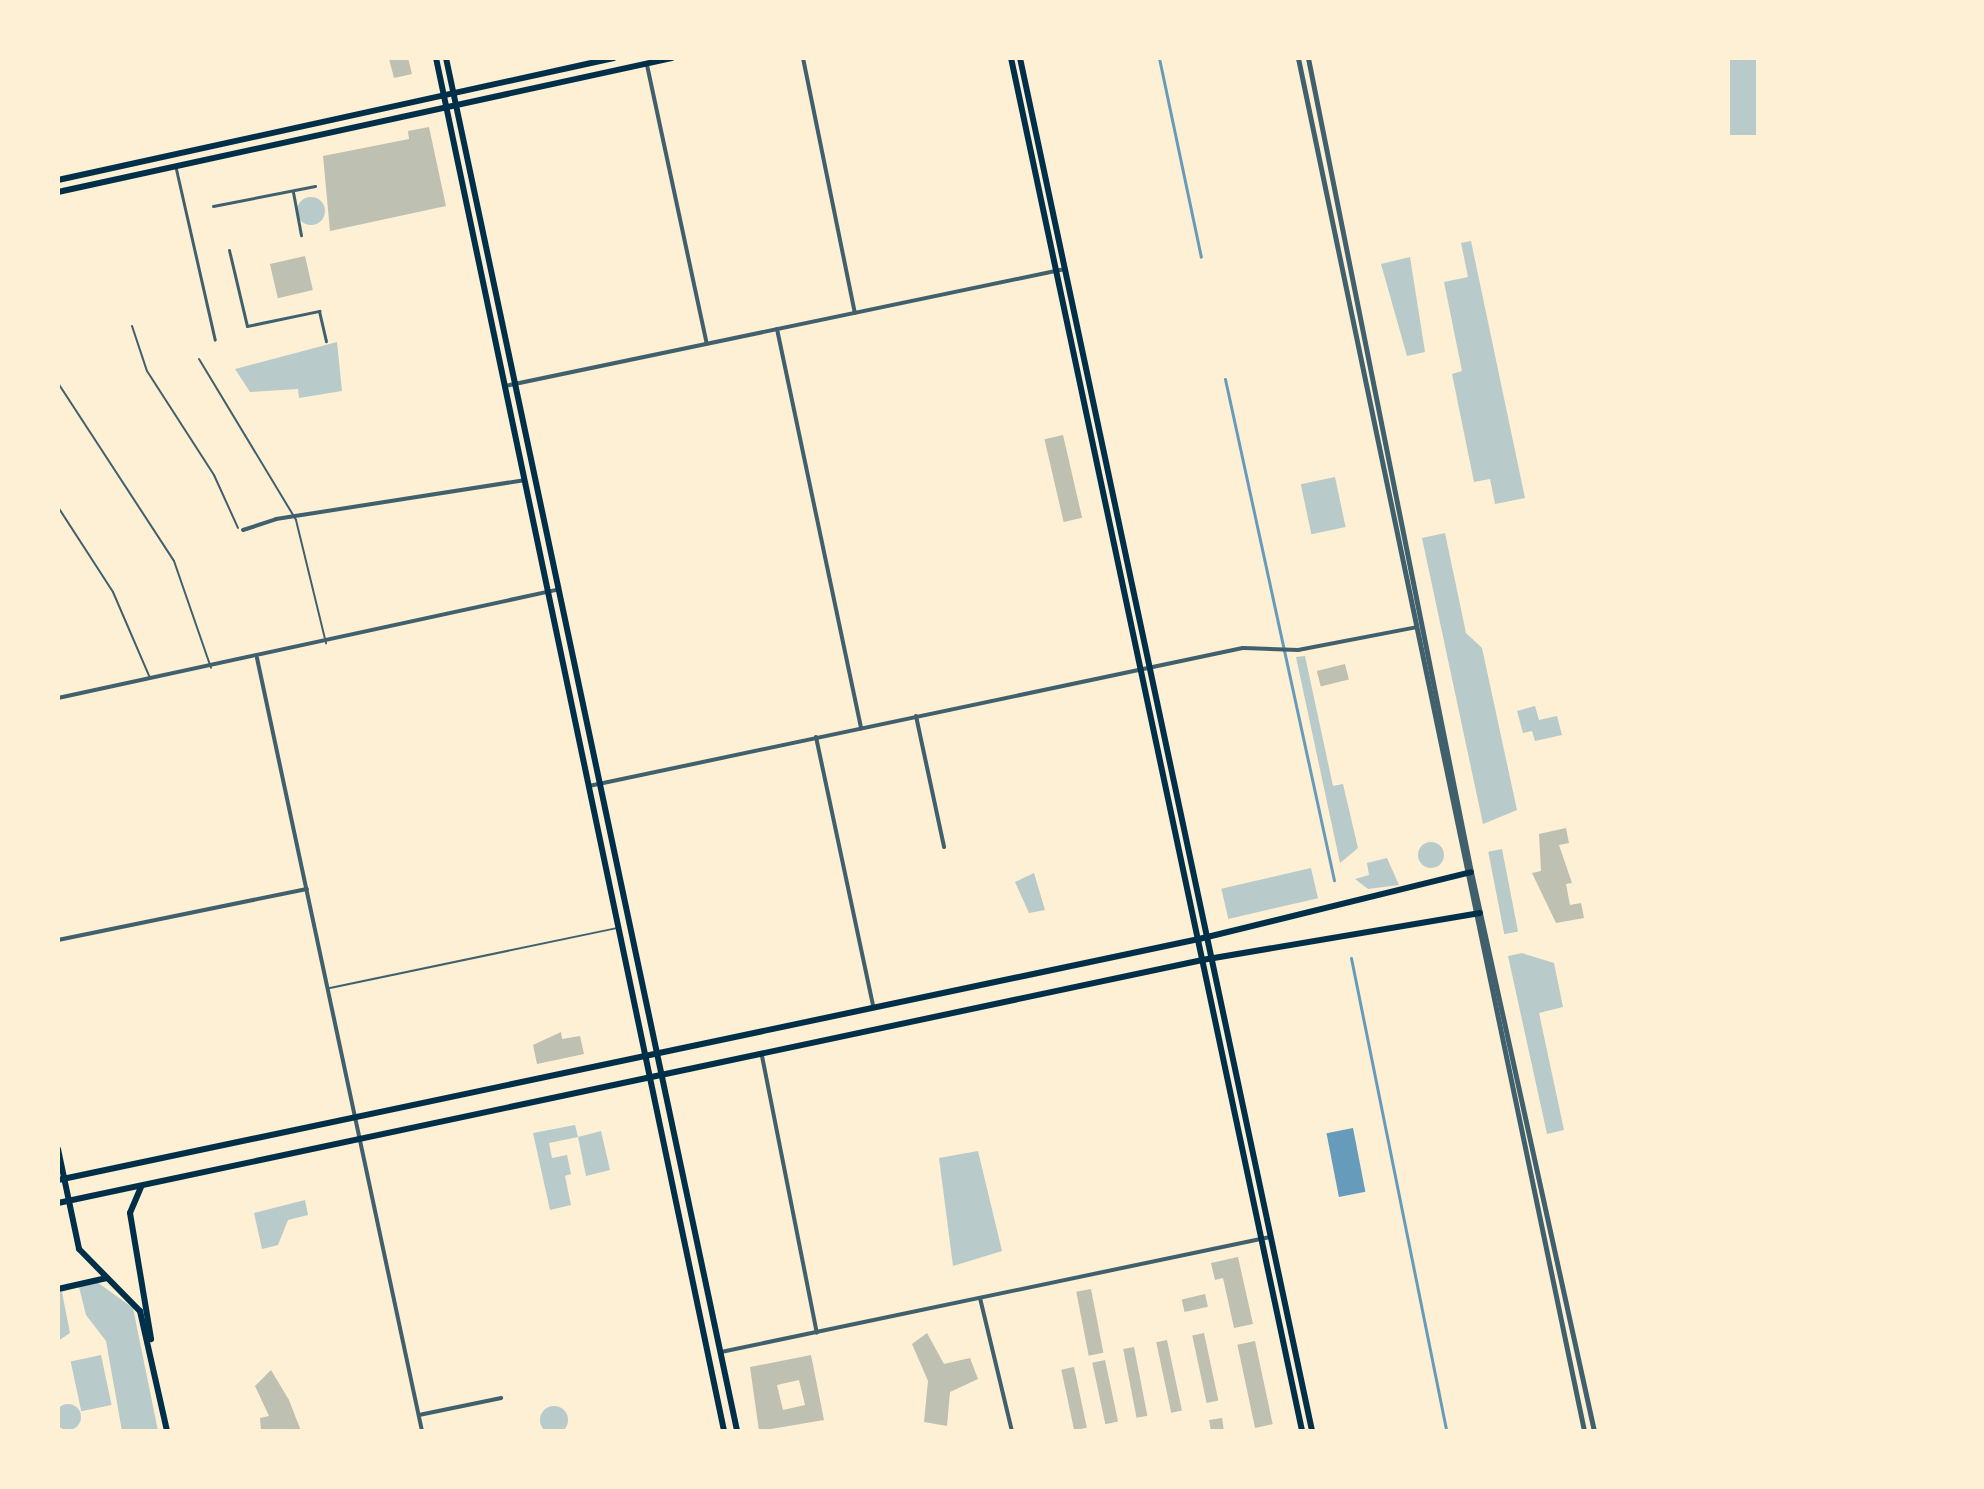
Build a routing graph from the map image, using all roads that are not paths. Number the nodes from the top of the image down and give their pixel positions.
1 (436, 58) edge
2 (446, 58) edge
3 (614, 58) edge
4 (672, 58) edge
5 (803, 58) edge
6 (1011, 58) edge
7 (1020, 58) edge
8 (1298, 58) edge
9 (1308, 58) edge
10 (646, 63) junction
11 (453, 91) junction
12 (444, 93) junction
13 (455, 104) junction
14 (446, 106) junction
15 (175, 165) junction
16 (58, 178) edge
17 (315, 186) dead end
18 (292, 190) junction
19 (60, 192) edge
20 (213, 206) dead end
21 (301, 235) dead end
22 (229, 250) dead end
23 (1065, 269) junction
24 (1056, 271) junction
25 (855, 313) junction
26 (132, 326) dead end
27 (777, 329) junction
28 (215, 340) dead end
29 (326, 341) dead end
30 (707, 344) junction
31 (199, 359) dead end
32 (58, 383) edge
33 (509, 386) junction
34 (524, 480) junction
35 (58, 507) edge
36 (296, 520) junction
37 (240, 529) joint
38 (552, 591) junction
39 (1417, 627) junction
40 (326, 643) junction
41 (257, 658) junction
42 (1145, 667) junction
43 (211, 668) junction
44 (151, 680) junction
45 (58, 698) edge
46 (916, 716) junction
47 (861, 728) junction
48 (816, 737) junction
49 (593, 785) junction
50 (944, 847) dead end
51 (1467, 873) junction
52 (307, 889) junction
53 (1480, 913) junction
54 (1472, 914) junction
55 (619, 928) junction
56 (1206, 932) junction
57 (1199, 939) junction
58 (58, 940) edge
59 (1202, 960) junction
60 (1213, 963) junction
61 (329, 988) junction
62 (873, 1006) junction
63 (656, 1052) junction
64 (646, 1055) junction
65 (762, 1056) junction
66 (662, 1077) junction
67 (651, 1079) junction
68 (355, 1116) junction
69 (360, 1141) junction
70 (58, 1149) edge
71 (61, 1179) edge
72 (141, 1187) junction
73 (69, 1200) junction
74 (58, 1203) edge
75 (1270, 1237) junction
76 (1261, 1239) junction
77 (107, 1278) junction
78 (58, 1289) edge
79 (980, 1298) junction
80 (817, 1333) junction
81 (719, 1352) junction
82 (153, 1355) junction
83 (501, 1398) dead end
84 (419, 1415) junction
85 (167, 1431) edge
86 (422, 1431) edge
87 (724, 1431) edge
88 (737, 1431) edge
89 (1012, 1431) edge
90 (1302, 1431) edge
91 (1312, 1431) edge
92 (1584, 1431) edge
93 (1594, 1431) edge

1 - 12 main road
2 - 11 main road
3 - 11 main road
4 - 10 main road
5 - 25 street
6 - 24 main road
7 - 23 main road
8 - 39 street
9 - 51 street
10 - 13 main road
10 - 30 street
11 - 12 main road
11 - 13 main road
12 - 14 main road
12 - 16 main road
13 - 14 main road
13 - 33 main road
14 - 15 main road
14 - 33 main road
15 - 19 main road
15 - 28 street
16 - 19 lane
17 - 18 street
18 - 20 street
18 - 21 street
22 - 29 street
23 - 24 street
23 - 42 main road
24 - 25 street
24 - 42 main road
25 - 27 street
26 - 37 lane
27 - 30 street
27 - 47 street
30 - 33 street
31 - 36 lane
32 - 43 lane
33 - 34 main road
33 - 38 main road
34 - 36 street
34 - 38 main road
35 - 44 lane
36 - 37 street
36 - 40 lane
38 - 40 street
38 - 49 main road
39 - 42 street
39 - 51 street
40 - 41 street
41 - 43 street
41 - 52 street
42 - 46 street
42 - 56 main road
42 - 57 main road
43 - 44 street
44 - 45 street
46 - 47 street
46 - 50 street
47 - 48 street
48 - 49 street
48 - 62 street
49 - 55 main road
49 - 63 main road
51 - 53 street
51 - 54 street
51 - 56 main road
52 - 58 street
52 - 61 street
53 - 54 main road
53 - 93 street
54 - 60 main road
54 - 92 street
55 - 61 lane
55 - 64 main road
56 - 57 main road
56 - 60 main road
57 - 59 main road
57 - 62 main road
59 - 60 main road
59 - 65 main road
59 - 76 main road
60 - 75 main road
61 - 68 street
62 - 63 main road
63 - 64 main road
63 - 66 main road
64 - 67 main road
64 - 68 main road
65 - 66 main road
65 - 80 street
66 - 67 main road
66 - 81 main road
67 - 69 main road
67 - 87 main road
68 - 69 street
68 - 71 main road
69 - 72 main road
69 - 84 street
70 - 71 main road
71 - 73 main road
72 - 73 main road
72 - 82 main road
73 - 74 main road
73 - 77 main road
75 - 76 street
75 - 91 main road
76 - 79 street
76 - 90 main road
77 - 78 main road
77 - 82 main road
79 - 80 street
79 - 89 street
80 - 81 street
81 - 88 main road
82 - 85 main road
83 - 84 street
84 - 86 street

